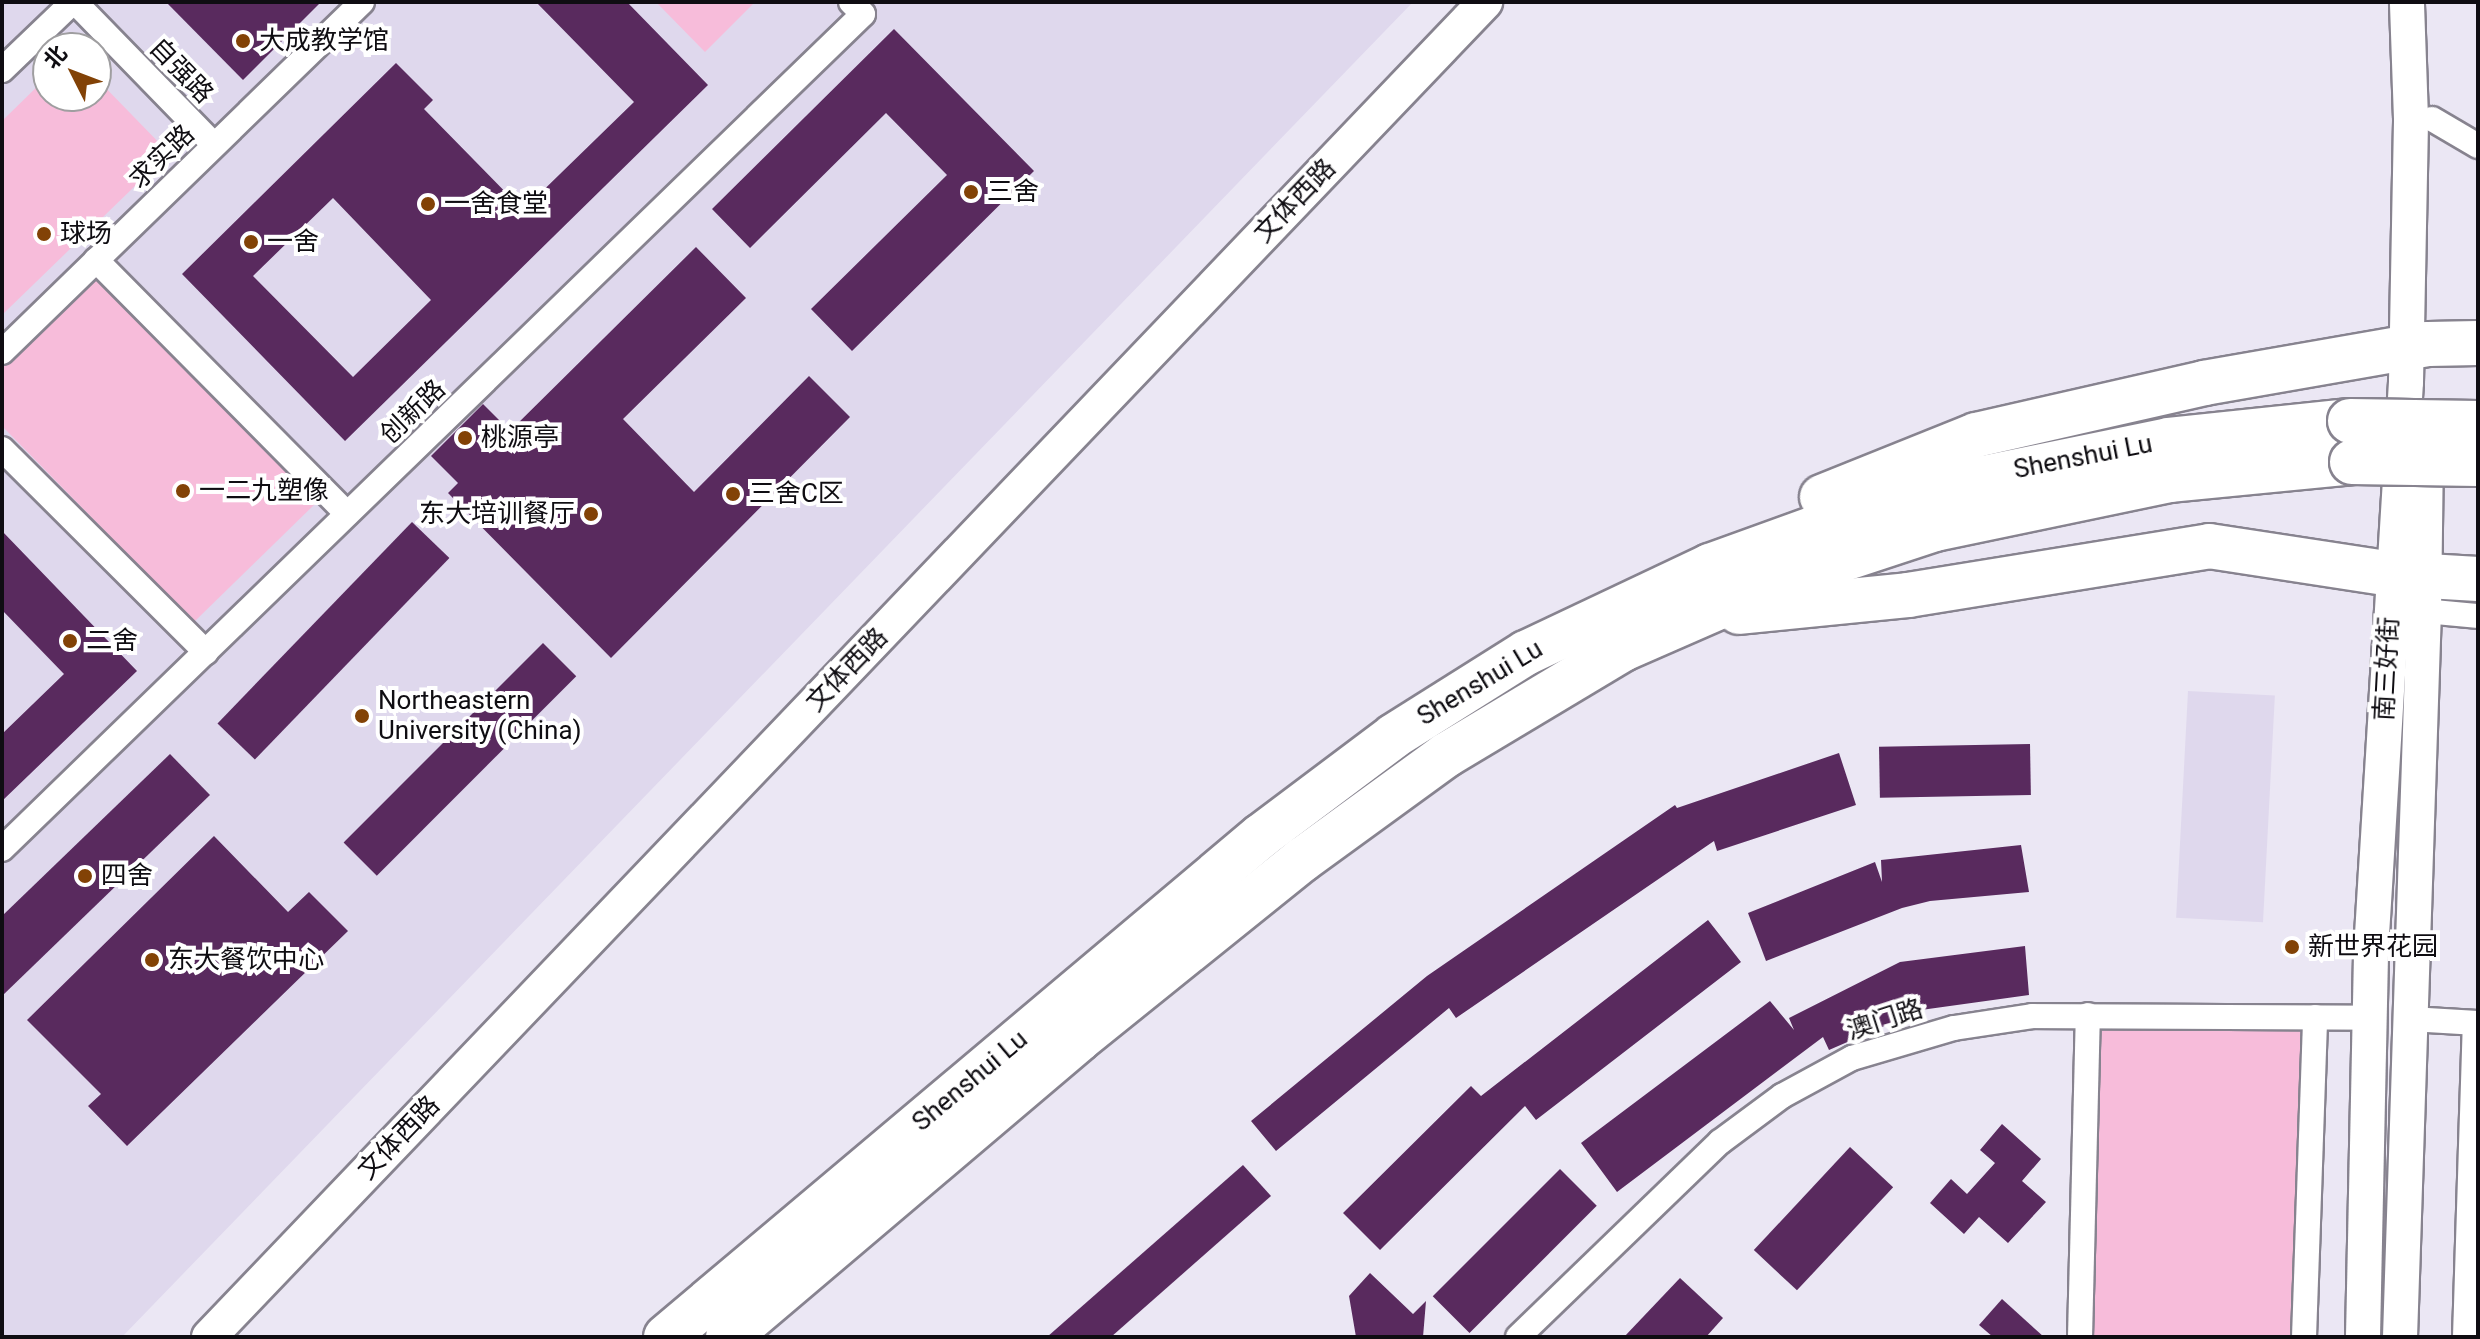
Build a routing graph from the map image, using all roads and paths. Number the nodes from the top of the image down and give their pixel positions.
1 (74, 2) edge
2 (362, 2) edge
3 (1454, 2) edge
4 (1485, 2) edge
5 (2407, 2) edge
6 (2431, 2) edge
7 (857, 8) edge
8 (2, 70) edge
9 (2432, 119) junction
10 (214, 145) junction
11 (2478, 146) edge
12 (96, 260) junction
13 (2478, 343) edge
14 (2417, 346) junction
15 (2, 352) edge
16 (2478, 423) edge
17 (2351, 441) junction
18 (2, 449) edge
19 (2478, 464) edge
20 (347, 514) junction
21 (2478, 579) edge
22 (2413, 587) junction
23 (1697, 616) junction
24 (2478, 616) edge
25 (1597, 617) junction
26 (206, 652) junction
27 (2, 849) edge
28 (2088, 1015) junction
29 (2315, 1017) junction
30 (2369, 1018) junction
31 (2410, 1019) junction
32 (2476, 1023) edge
33 (186, 1337) edge
34 (209, 1337) edge
35 (666, 1337) edge
36 (728, 1337) edge
37 (1518, 1337) edge
38 (2080, 1337) edge
39 (2304, 1337) edge
40 (2363, 1337) edge
41 (2400, 1337) edge
42 (2465, 1337) edge

1 - 8 street
1 - 10 street, 自强路
2 - 10 street, 求实路
3 - 33 street, 文体西路
4 - 34 street, 文体西路
5 - 14 street
6 - 9 street
7 - 20 street, 创新路
9 - 11 street
9 - 14 street
10 - 12 street, 求实路
12 - 15 street, 求实路
12 - 20 street
13 - 14 highway
14 - 22 street
14 - 25 highway
16 - 17 highway, Shenshui Lu, bridge
17 - 19 highway, Shenshui Lu, bridge
17 - 23 highway, Shenshui Lu
17 - 25 highway, Shenshui Lu
18 - 26 street
20 - 26 street, 创新路
21 - 22 highway
22 - 23 highway
22 - 24 street
22 - 30 street, 南三好街
22 - 31 street
23 - 36 highway, Shenshui Lu
25 - 35 highway, Shenshui Lu
26 - 27 street, 创新路
28 - 29 street, 澳门路
28 - 37 street, 澳门路
28 - 38 street
29 - 30 street, 澳门路
29 - 39 street
30 - 40 street, 南三好街
31 - 32 street
31 - 41 street
32 - 42 street

